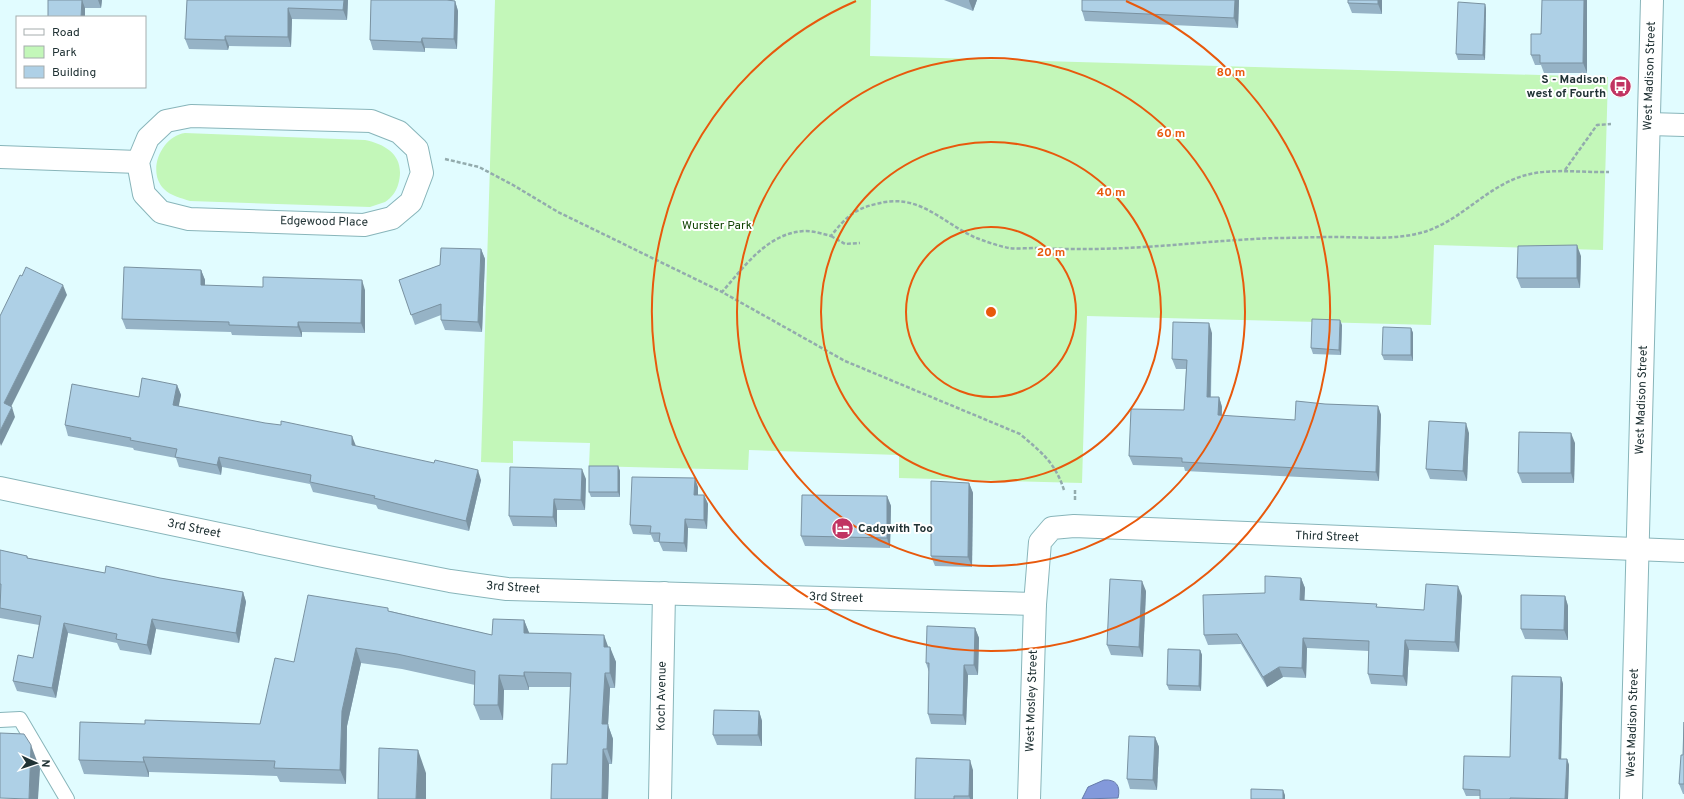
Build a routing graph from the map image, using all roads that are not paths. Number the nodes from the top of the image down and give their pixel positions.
1 (1652, 0) edge
2 (1649, 124) junction
3 (1684, 125) edge
4 (0, 157) edge
5 (138, 162) junction
6 (0, 488) edge
7 (1638, 549) junction
8 (1684, 551) edge
9 (664, 593) junction
10 (1035, 604) junction
11 (0, 720) edge
12 (66, 799) edge
13 (660, 799) edge
14 (1029, 799) edge
15 (1631, 799) edge

1 - 2 street, West Madison Street
2 - 3 street
2 - 7 street, West Madison Street
4 - 5 street
5 - 5 street, Edgewood Place
6 - 9 street, 3rd Street
7 - 8 street, Third Street
7 - 10 street, Third Street
7 - 15 street, West Madison Street
9 - 10 street, 3rd Street
9 - 13 street, Koch Avenue
10 - 14 street, West Mosley Street
11 - 12 lane

